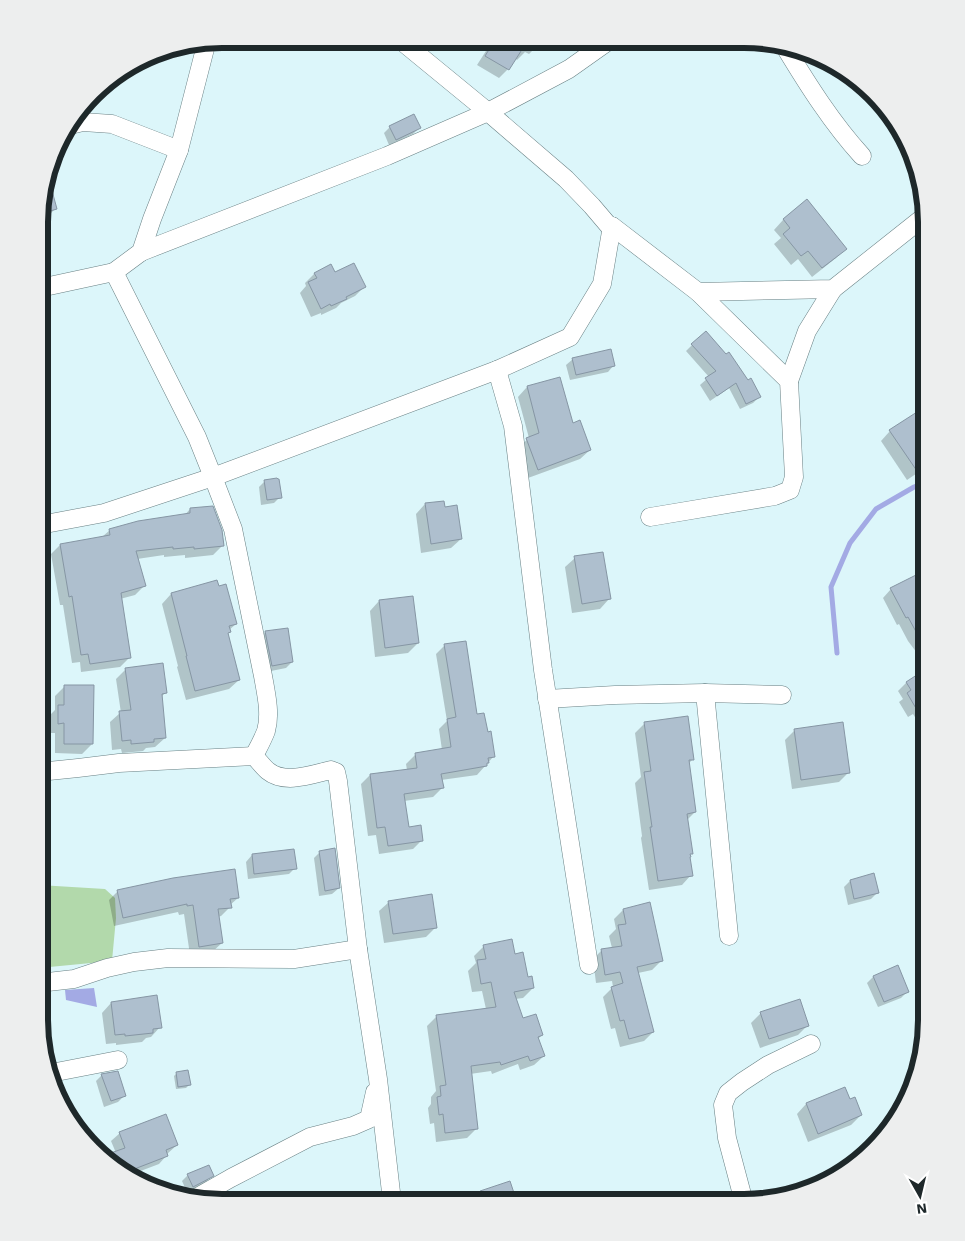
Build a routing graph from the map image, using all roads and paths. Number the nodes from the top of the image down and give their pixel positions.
1 (410, 48) edge
2 (598, 48) edge
3 (205, 49) edge
4 (789, 53) edge
5 (488, 112) junction
6 (79, 123) edge
7 (179, 150) junction
8 (862, 156) dead end
9 (918, 222) edge
10 (612, 226) junction
11 (142, 252) junction
12 (114, 272) junction
13 (48, 286) edge
14 (833, 289) junction
15 (698, 292) junction
16 (497, 370) junction
17 (789, 381) junction
18 (213, 477) junction
19 (650, 517) dead end
20 (48, 524) edge
21 (705, 693) junction
22 (782, 694) dead end
23 (547, 699) junction
24 (254, 756) junction
25 (48, 771) edge
26 (729, 936) dead end
27 (358, 949) junction
28 (589, 964) dead end
29 (48, 982) edge
30 (811, 1044) dead end
31 (118, 1060) dead end
32 (56, 1072) edge
33 (378, 1079) junction
34 (206, 1192) edge
35 (391, 1193) edge
36 (742, 1193) edge

1 - 5 street
2 - 5 street
3 - 7 street
4 - 8 street
5 - 10 street
5 - 11 street
6 - 7 street
7 - 11 street
9 - 14 street
10 - 15 street
10 - 16 street
11 - 12 street
12 - 13 street
12 - 18 street
14 - 15 street
14 - 17 street
15 - 17 street
16 - 18 street
16 - 23 street
17 - 19 street
18 - 20 street
18 - 24 street
21 - 22 street
21 - 23 street
21 - 26 street
23 - 28 street
24 - 25 street
24 - 27 street
27 - 29 street
27 - 33 street
30 - 36 street
31 - 32 street
33 - 34 street
33 - 35 street

